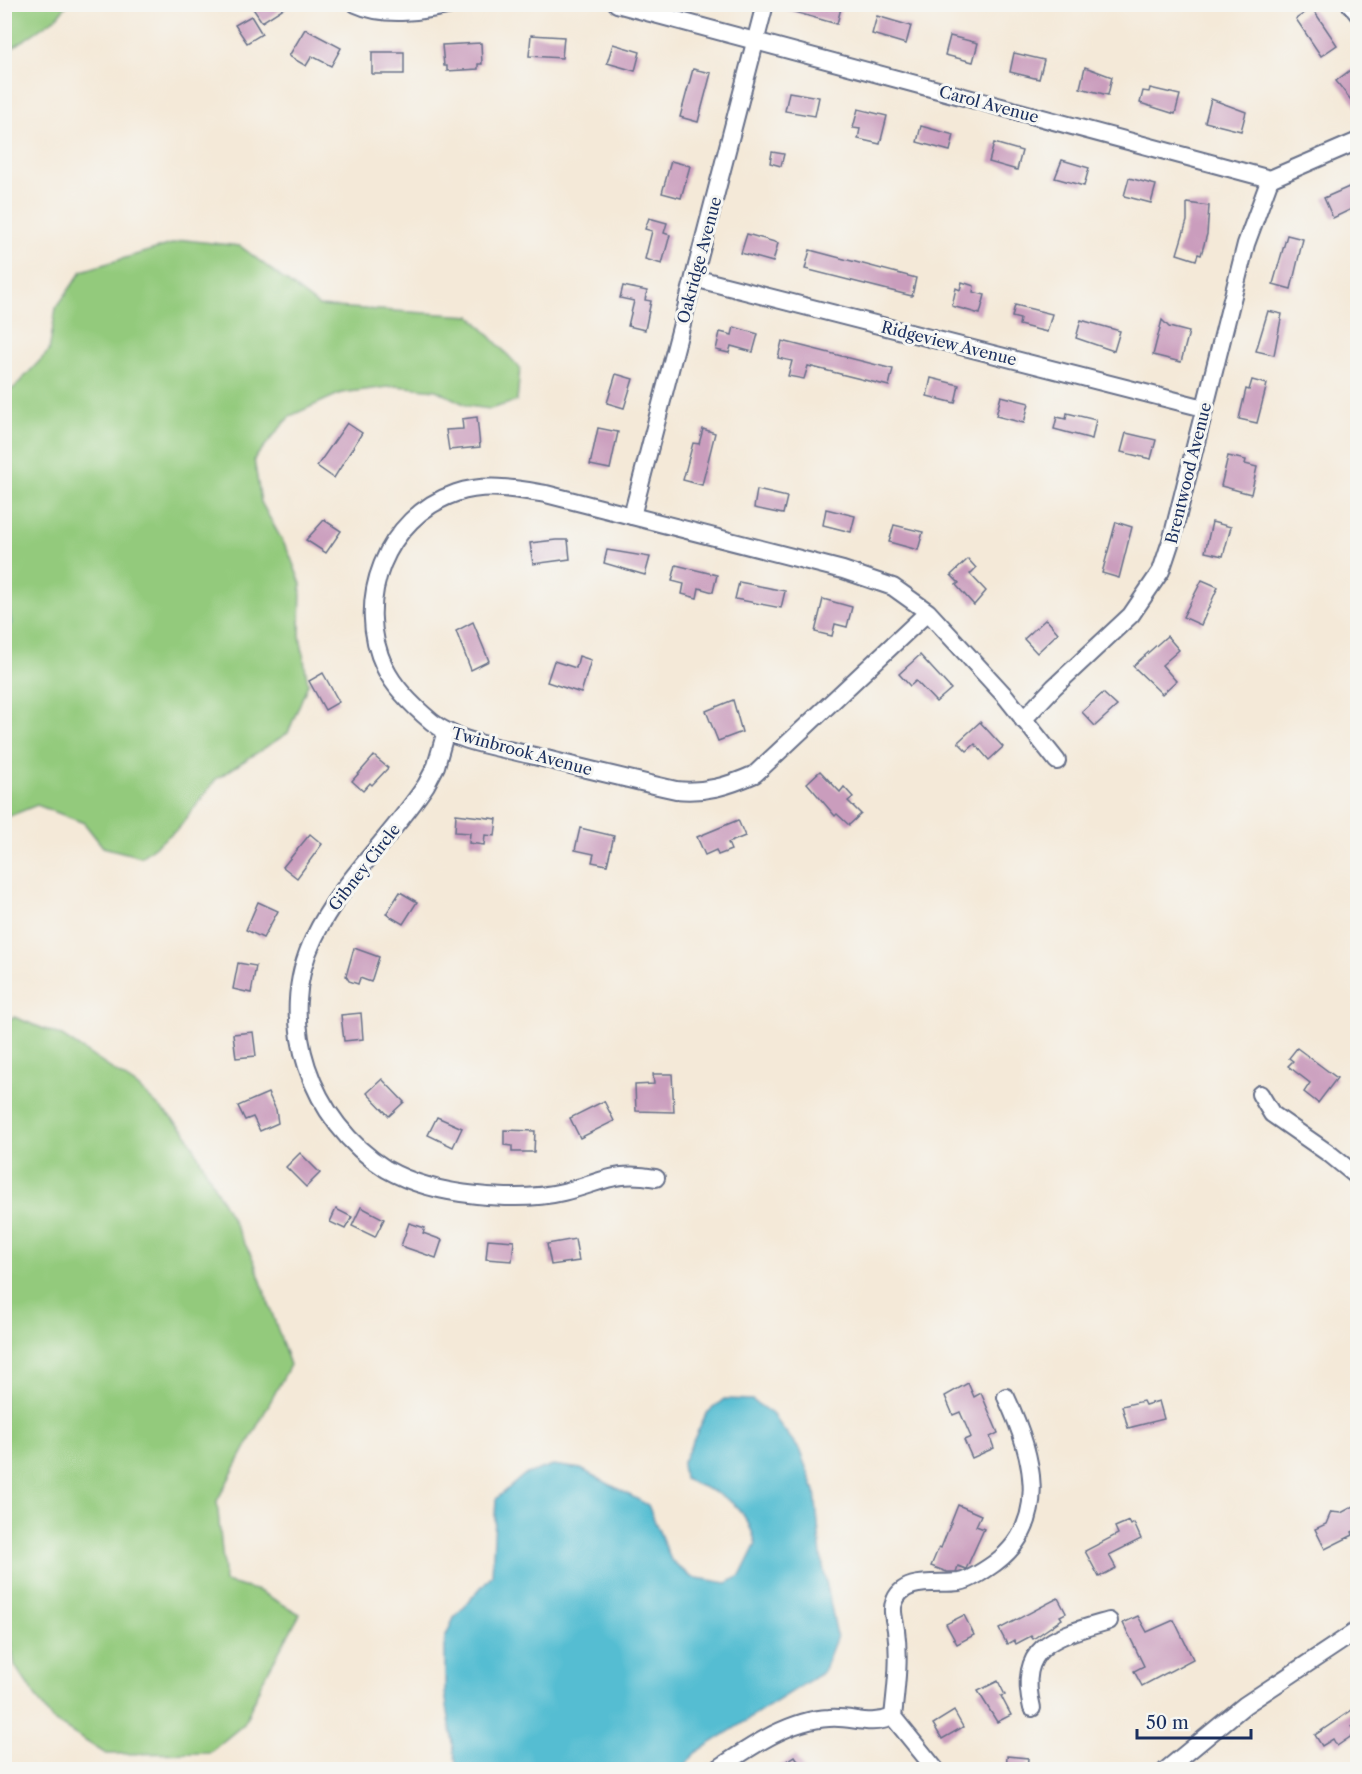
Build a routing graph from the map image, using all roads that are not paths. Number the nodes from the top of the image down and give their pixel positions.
1 (356, 4) edge
2 (456, 4) edge
3 (617, 4) edge
4 (765, 4) edge
5 (1350, 4) edge
6 (1358, 14) edge
7 (756, 42) junction
8 (1358, 141) edge
9 (1270, 179) junction
10 (694, 278) junction
11 (1204, 408) junction
12 (632, 516) junction
13 (928, 612) junction
14 (1023, 720) junction
15 (446, 731) junction
16 (1057, 761) dead end
17 (1260, 1094) dead end
18 (1358, 1177) edge
19 (656, 1178) dead end
20 (1006, 1397) dead end
21 (1108, 1621) dead end
22 (1357, 1631) edge
23 (1032, 1708) dead end
24 (893, 1717) junction
25 (716, 1770) edge
26 (936, 1770) edge
27 (1166, 1770) edge

1 - 2 street
3 - 7 street, Carol Avenue
4 - 7 street, Oakridge Avenue
5 - 6 street
7 - 9 street, Carol Avenue
7 - 10 street, Oakridge Avenue
8 - 9 street
9 - 11 street, Brentwood Avenue
10 - 11 street, Ridgeview Avenue
10 - 12 street, Oakridge Avenue
11 - 14 street, Brentwood Avenue
12 - 13 street, Twinbrook Avenue
12 - 15 street, Twinbrook Avenue
13 - 14 street, Twinbrook Avenue
13 - 15 street, Twinbrook Avenue
14 - 16 street, Twinbrook Avenue
15 - 19 street, Gibney Circle
17 - 18 street
20 - 24 street
21 - 23 street
22 - 27 street
24 - 25 street
24 - 26 street

